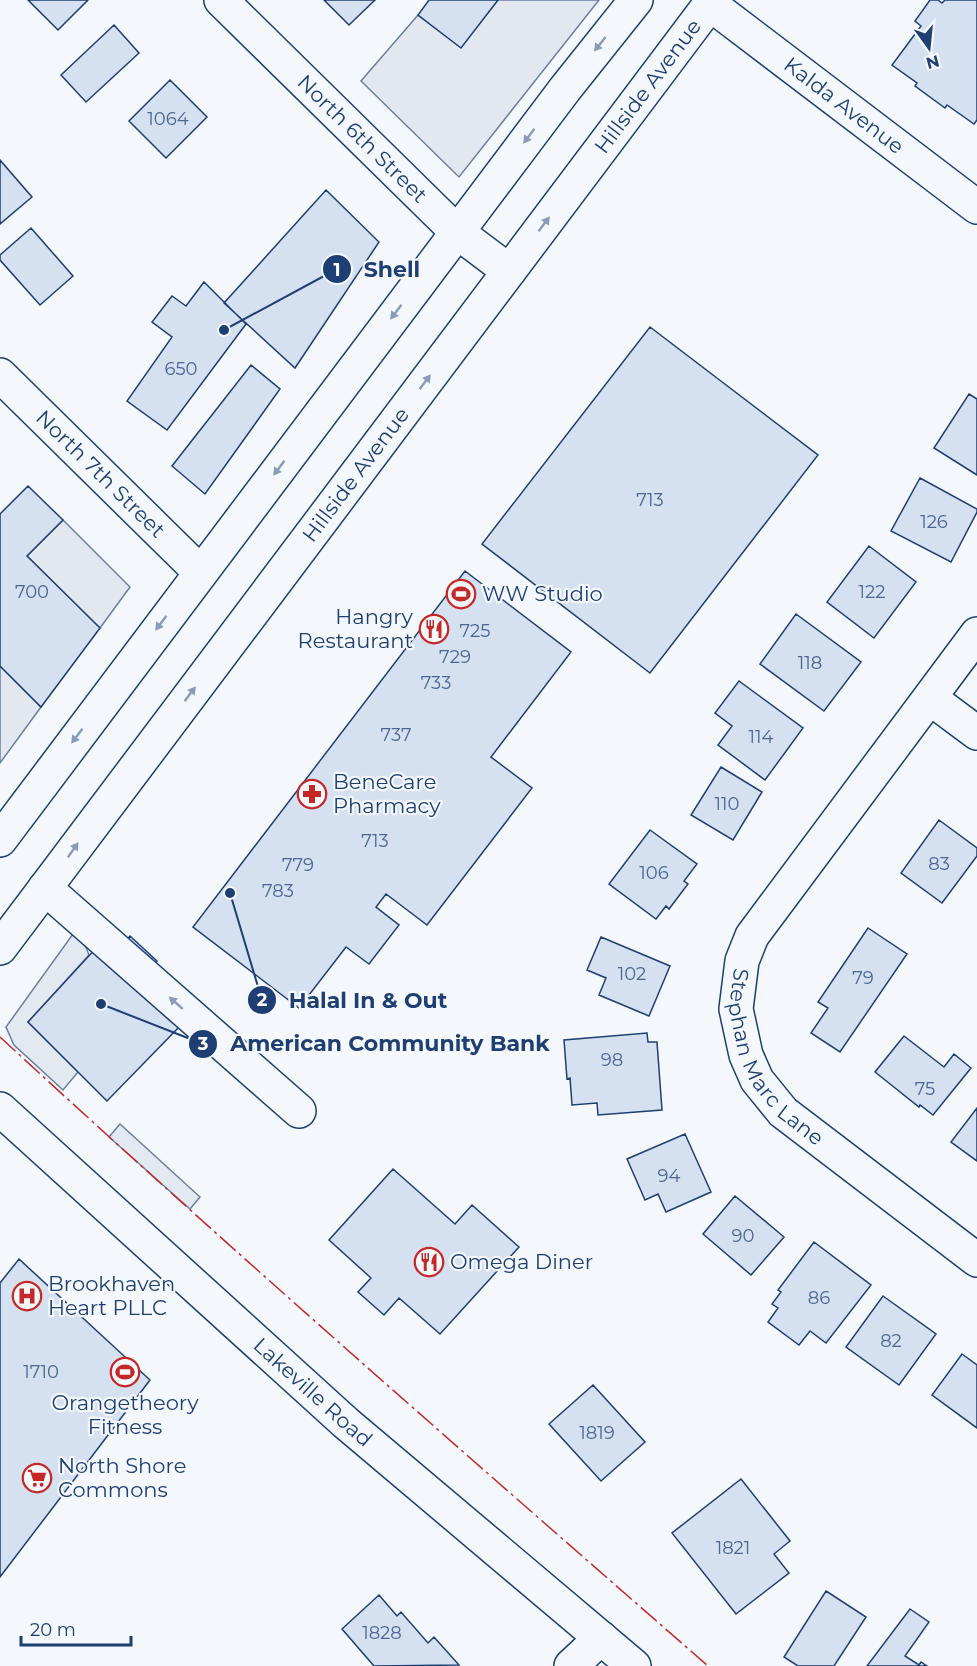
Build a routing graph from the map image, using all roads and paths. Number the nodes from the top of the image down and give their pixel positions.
1 (221, 0) edge
2 (636, 0) edge
3 (712, 2) edge
4 (977, 207) edge
5 (457, 232) junction
6 (509, 271) junction
7 (0, 375) edge
8 (200, 572) junction
9 (977, 634) edge
10 (930, 698) junction
11 (977, 733) edge
12 (0, 840) edge
13 (45, 888) junction
14 (0, 948) edge
15 (0, 1109) edge
16 (299, 1111) dead end
17 (977, 1260) edge
18 (601, 1638) junction
19 (571, 1666) edge
20 (634, 1666) edge

1 - 5 main road, North 6th Street
2 -> 5 main road
3 - 4 main road, Kalda Avenue
6 -> 3 main road, Hillside Avenue
5 - 6 main road, North 6th Street
5 -> 8 main road
13 -> 6 main road, Hillside Avenue
7 - 8 main road, North 7th Street
8 -> 12 main road
9 - 10 main road, Stephan Marc Lane
10 - 11 main road
10 - 17 main road, Stephan Marc Lane
13 - 14 main road, Hillside Avenue
16 -> 13 main road
15 - 18 main road, Lakeville Road
18 - 19 main road
18 - 20 main road, Lakeville Road

